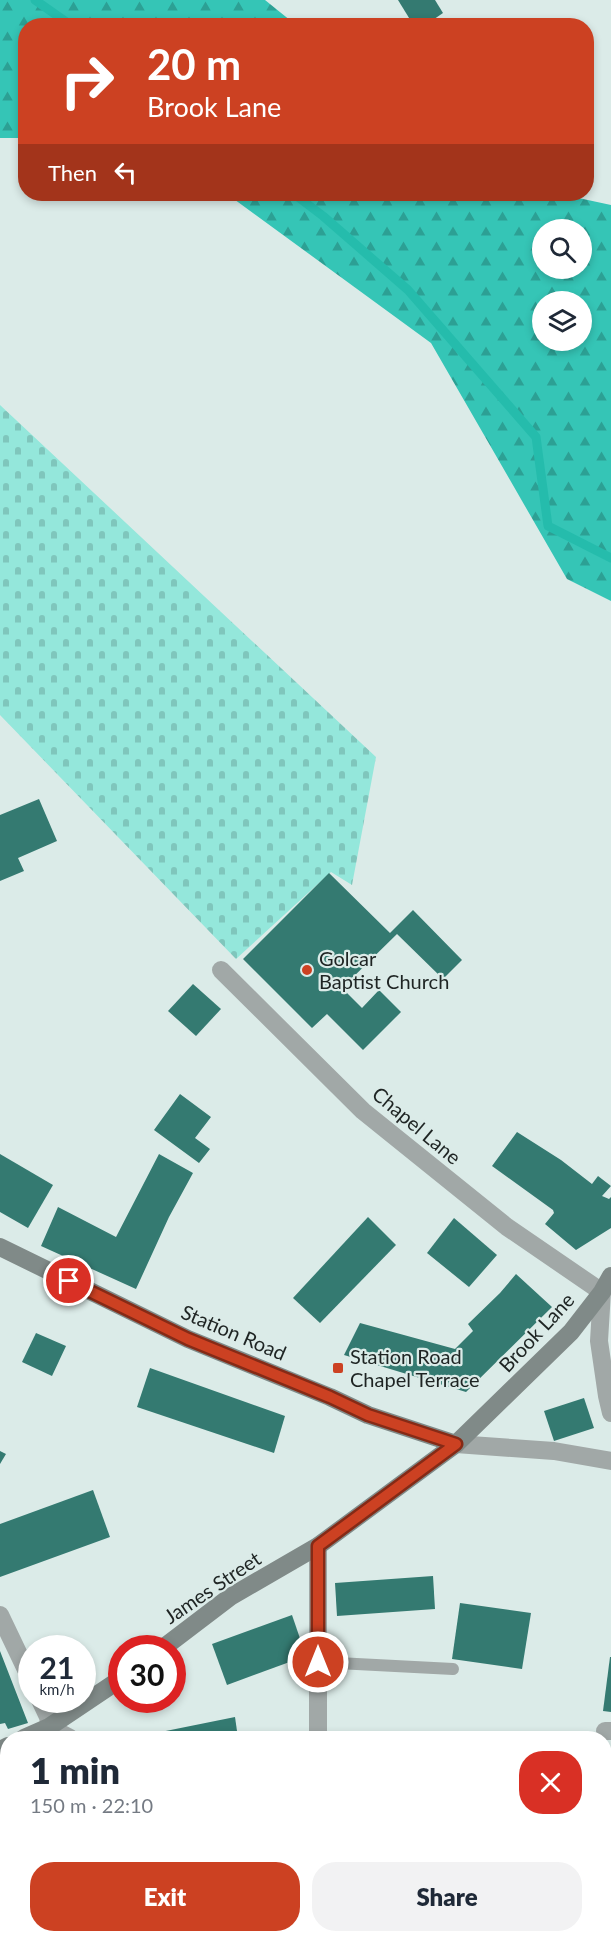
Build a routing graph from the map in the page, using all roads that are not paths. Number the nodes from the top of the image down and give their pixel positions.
1 (221, 970) dead end
2 (0, 1247) edge
3 (611, 1276) edge
4 (602, 1292) junction
5 (611, 1413) edge
6 (456, 1444) junction
7 (611, 1461) edge
8 (318, 1546) junction
9 (0, 1615) edge
10 (180, 1635) edge
11 (18, 1653) edge
12 (318, 1662) junction
13 (453, 1669) dead end
14 (108, 1688) edge
15 (46, 1713) edge
16 (50, 1731) edge
17 (51, 1731) edge
18 (318, 1731) edge

1 - 4 street, Chapel Lane
2 - 6 street, Station Road
3 - 4 street, Brook Lane
4 - 5 street
4 - 6 street, Brook Lane
6 - 7 street
6 - 8 street, Brook Lane
8 - 10 street, James Street
8 - 12 street
9 - 11 street
12 - 13 lane
12 - 18 street
14 - 17 street
15 - 16 street

